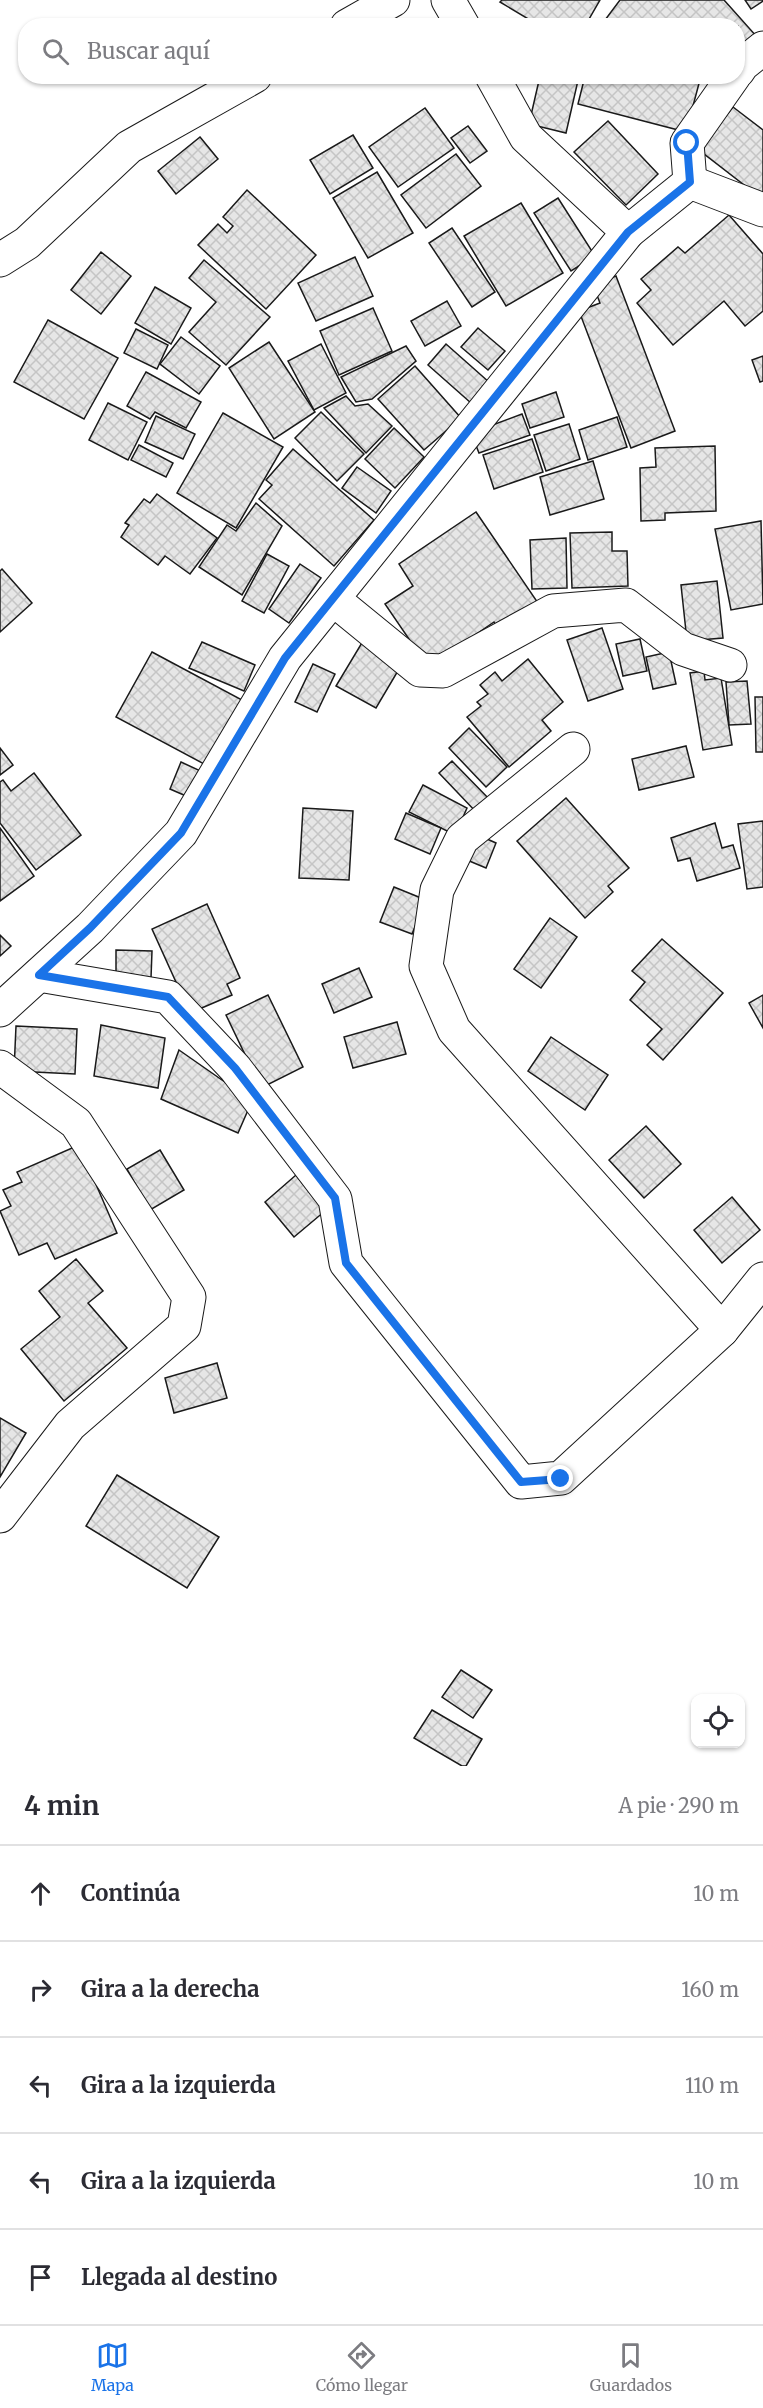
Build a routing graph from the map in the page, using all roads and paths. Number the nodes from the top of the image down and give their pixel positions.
1 (393, 0) edge
2 (448, 0) edge
3 (361, 18) edge
4 (458, 18) edge
5 (763, 48) edge
6 (745, 62) edge
7 (241, 84) edge
8 (496, 84) edge
9 (728, 84) edge
10 (690, 182) junction
11 (763, 210) edge
12 (628, 232) junction
13 (0, 260) edge
14 (333, 599) junction
15 (730, 665) dead end
16 (573, 749) dead end
17 (39, 975) junction
18 (0, 1010) edge
19 (0, 1067) edge
20 (763, 1279) edge
21 (722, 1330) junction
22 (0, 1516) edge

1 - 3 street
2 - 4 street
5 - 6 street
7 - 13 street
8 - 12 street
9 - 10 street
10 - 11 street
10 - 12 street
12 - 14 street
14 - 15 street
14 - 17 street
16 - 21 street
17 - 18 street
17 - 21 street
19 - 22 street
20 - 21 street

